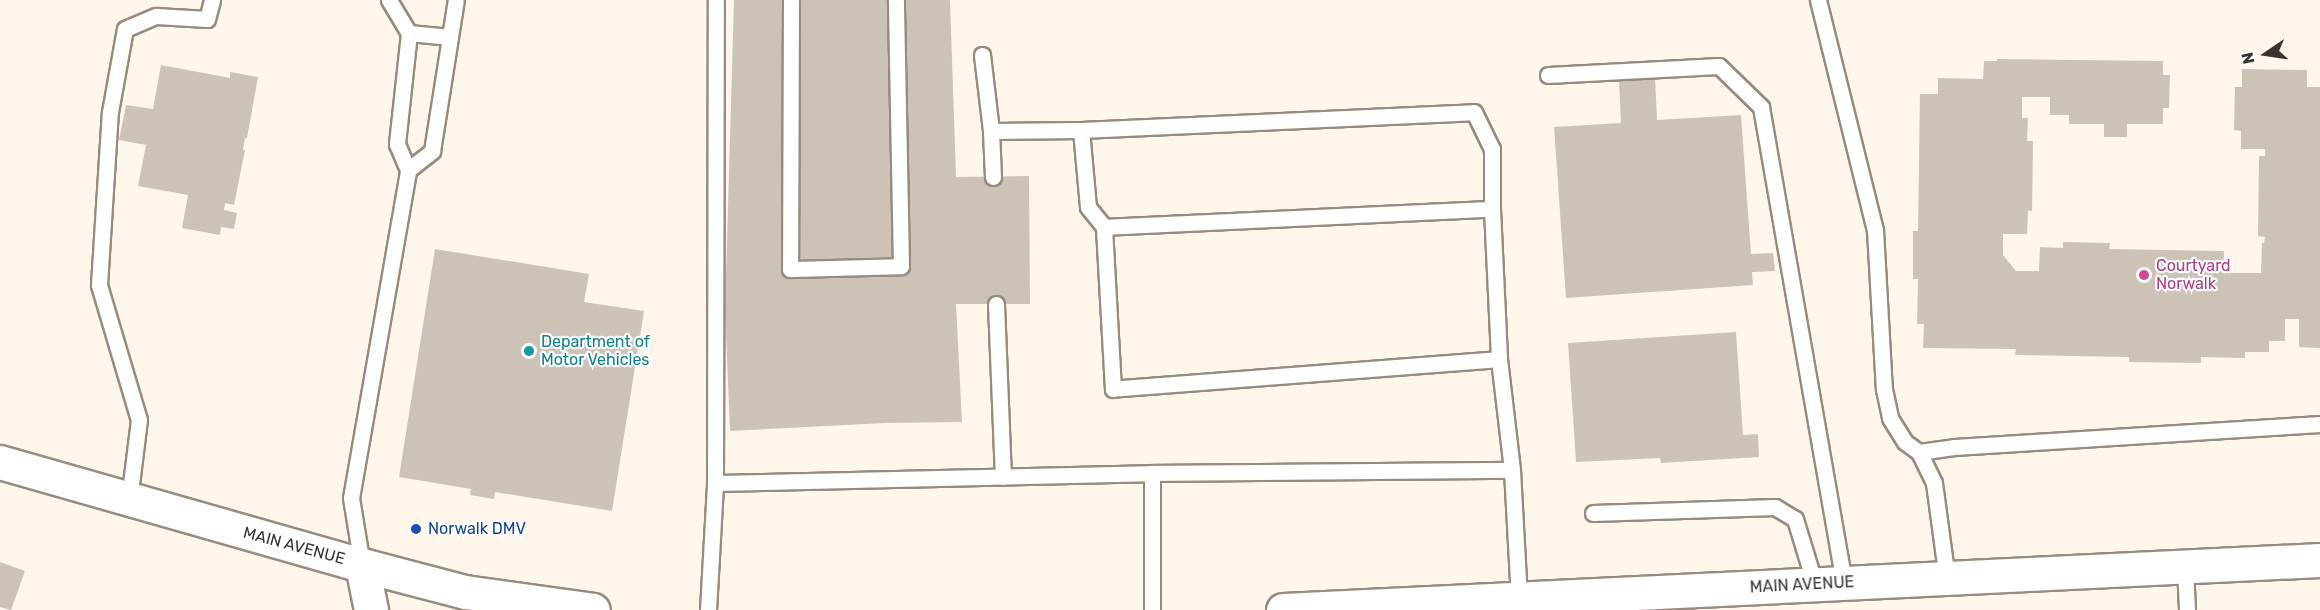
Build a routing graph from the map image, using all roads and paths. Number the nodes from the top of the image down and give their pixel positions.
1 (212, 0) edge
2 (389, 0) edge
3 (456, 0) edge
4 (716, 0) edge
5 (791, 0) edge
6 (896, 0) edge
7 (1818, 0) edge
8 (409, 33) junction
9 (450, 37) junction
10 (982, 54) dead end
11 (1548, 75) dead end
12 (1081, 130) junction
13 (991, 131) junction
14 (408, 170) junction
15 (993, 177) dead end
16 (1492, 209) junction
17 (1104, 227) junction
18 (996, 304) dead end
19 (1499, 359) junction
20 (2320, 424) edge
21 (1918, 452) junction
22 (0, 462) edge
23 (1512, 470) junction
24 (1152, 473) junction
25 (1003, 477) junction
26 (715, 483) junction
27 (129, 500) junction
28 (1593, 513) dead end
29 (2320, 560) edge
30 (362, 565) junction
31 (2185, 567) junction
32 (1947, 579) junction
33 (1829, 584) junction
34 (1519, 599) junction
35 (371, 610) edge
36 (593, 610) edge
37 (708, 610) edge
38 (1152, 610) edge
39 (1283, 610) edge
40 (2187, 610) edge

1 - 27 lane
2 - 8 lane
3 - 9 lane
4 - 26 lane
5 - 6 lane
7 - 21 lane
8 - 9 lane
8 - 14 lane
9 - 14 lane
10 - 13 lane
11 - 33 lane
12 - 13 lane
12 - 16 lane
12 - 17 lane
13 - 15 lane
14 - 30 lane
16 - 17 lane
16 - 19 lane
17 - 19 lane
18 - 25 lane
19 - 23 lane
20 - 21 lane
21 - 32 lane
22 - 27 main road, MAIN AVENUE
23 - 24 lane
23 - 34 lane
24 - 25 lane
24 - 38 lane
25 - 26 lane
26 - 37 lane
27 - 30 main road, MAIN AVENUE
28 - 33 lane
29 - 31 main road, MAIN AVENUE
30 - 35 main road
30 - 36 main road, MAIN AVENUE
31 - 32 main road, MAIN AVENUE
31 - 40 lane
32 - 33 main road, MAIN AVENUE
33 - 34 main road, MAIN AVENUE
34 - 39 main road, MAIN AVENUE

